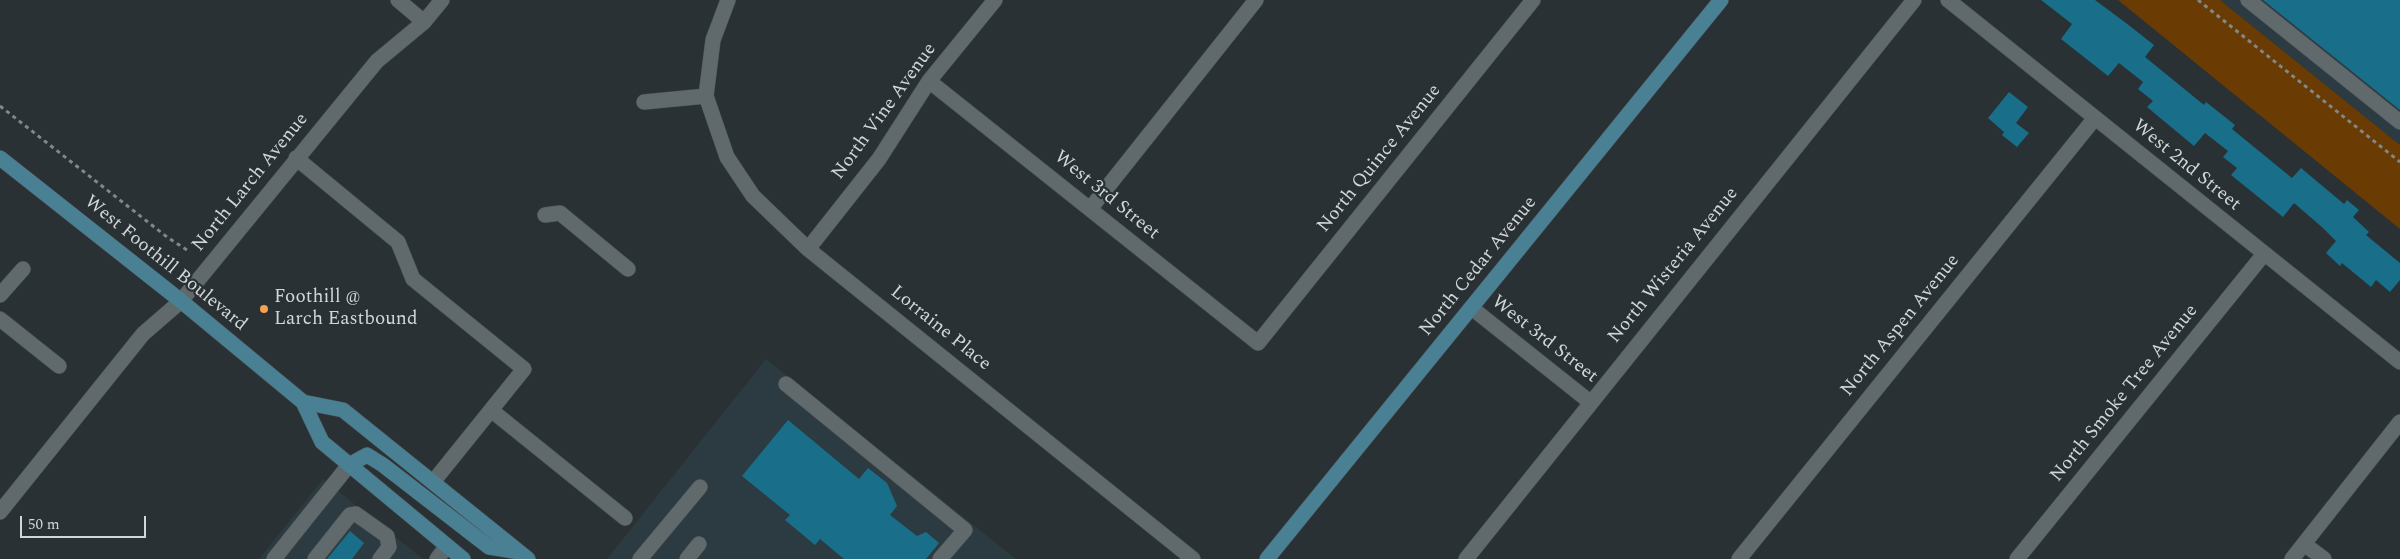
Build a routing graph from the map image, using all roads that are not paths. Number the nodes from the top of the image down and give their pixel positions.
1 (398, 0) edge
2 (442, 0) edge
3 (728, 0) edge
4 (994, 0) edge
5 (1256, 0) edge
6 (1533, 0) edge
7 (1721, 0) edge
8 (1914, 0) edge
9 (1948, 0) edge
10 (2248, 0) edge
11 (424, 22) junction
12 (929, 81) junction
13 (706, 96) junction
14 (644, 102) dead end
15 (2095, 118) junction
16 (2400, 122) edge
17 (0, 158) edge
18 (296, 158) junction
19 (1090, 209) junction
20 (545, 215) dead end
21 (808, 249) junction
22 (2264, 254) junction
23 (23, 269) dead end
24 (628, 269) dead end
25 (0, 295) edge
26 (182, 301) junction
27 (1472, 309) junction
28 (0, 319) edge
29 (1258, 343) joint
30 (2400, 362) edge
31 (59, 366) dead end
32 (786, 384) dead end
33 (303, 402) junction
34 (1590, 402) junction
35 (491, 410) junction
36 (2400, 422) edge
37 (349, 465) junction
38 (433, 482) junction
39 (700, 487) dead end
40 (0, 512) edge
41 (625, 518) dead end
42 (699, 544) dead end
43 (2304, 544) junction
44 (447, 546) junction
45 (524, 556) edge
46 (274, 559) edge
47 (316, 559) edge
48 (380, 559) edge
49 (437, 559) edge
50 (463, 559) edge
51 (640, 559) edge
52 (687, 559) edge
53 (940, 559) edge
54 (1194, 559) edge
55 (1268, 559) edge
56 (1466, 559) edge
57 (1739, 559) edge
58 (2017, 559) edge
59 (2292, 559) edge
60 (2324, 559) edge

1 - 11 street
2 - 11 street, North Larch Avenue
3 - 13 street
4 - 12 street, North Vine Avenue
5 - 19 street
6 - 29 street, North Quince Avenue
7 - 27 main road, North Cedar Avenue
8 - 34 street, North Wisteria Avenue
9 - 15 street, West 2nd Street
10 - 16 street
11 - 18 street, North Larch Avenue
12 - 19 street, West 3rd Street
12 - 21 street, North Vine Avenue
13 - 14 street
13 - 21 street, Lorraine Place
15 - 22 street, West 2nd Street
15 - 57 street, North Aspen Avenue
17 - 26 main road, West Foothill Boulevard
18 - 26 street, North Larch Avenue
18 - 35 street
19 - 29 street, West 3rd Street
20 - 24 street
21 - 54 street, Lorraine Place
22 - 30 street, West 2nd Street
22 - 58 street, North Smoke Tree Avenue
23 - 25 street
26 - 33 main road, West Foothill Boulevard
26 - 40 street, North Larch Avenue
27 - 34 street, West 3rd Street
27 - 55 main road, North Cedar Avenue
28 - 31 street
32 - 53 street
33 - 37 main road, West Foothill Boulevard
33 - 38 main road, West Foothill Boulevard
34 - 56 street, North Wisteria Avenue
35 - 38 street
35 - 41 street
36 - 43 street
37 - 44 main road, West Foothill Boulevard
37 - 45 main road
37 - 46 street
38 - 45 main road, West Foothill Boulevard
39 - 51 street
42 - 52 street
43 - 59 street
43 - 60 street
44 - 49 street
44 - 50 main road, West Foothill Boulevard
47 - 48 street

